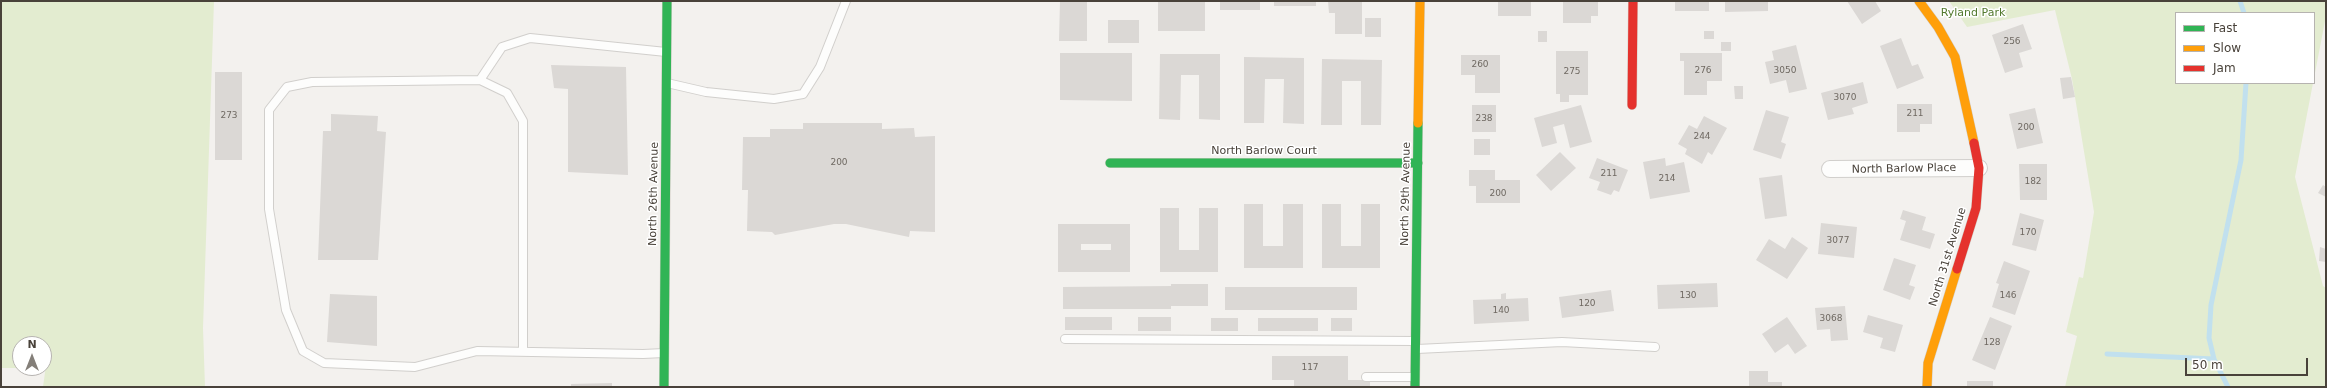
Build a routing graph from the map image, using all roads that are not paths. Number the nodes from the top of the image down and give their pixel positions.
1 (667, 1) edge
2 (846, 1) edge
3 (1420, 1) edge
4 (1633, 1) edge
5 (1919, 1) edge
6 (667, 52) junction
7 (480, 80) junction
8 (667, 83) junction
9 (1632, 105) dead end
10 (1110, 163) dead end
11 (1418, 163) junction
12 (1979, 168) junction
13 (1830, 169) dead end
14 (1065, 339) dead end
15 (1416, 345) junction
16 (1656, 347) dead end
17 (523, 352) junction
18 (664, 353) junction
19 (1366, 377) dead end
20 (1416, 377) junction
21 (664, 387) edge
22 (1416, 387) edge
23 (1927, 387) edge

1 - 6 street, North 26th Avenue
2 - 8 lane
3 - 11 street, North 29th Avenue
4 - 9 street
5 - 12 street, North 31st Avenue
6 - 7 lane
6 - 8 street, North 26th Avenue
7 - 17 lane
7 - 17 lane
8 - 18 street, North 26th Avenue
10 - 11 street, North Barlow Court
11 - 15 street, North 29th Avenue
12 - 13 street, North Barlow Place
12 - 23 street, North 31st Avenue
14 - 15 lane
15 - 16 lane
15 - 20 street, North 29th Avenue
17 - 18 lane
18 - 21 street, North 26th Avenue
19 - 20 lane
20 - 22 street, North 29th Avenue

